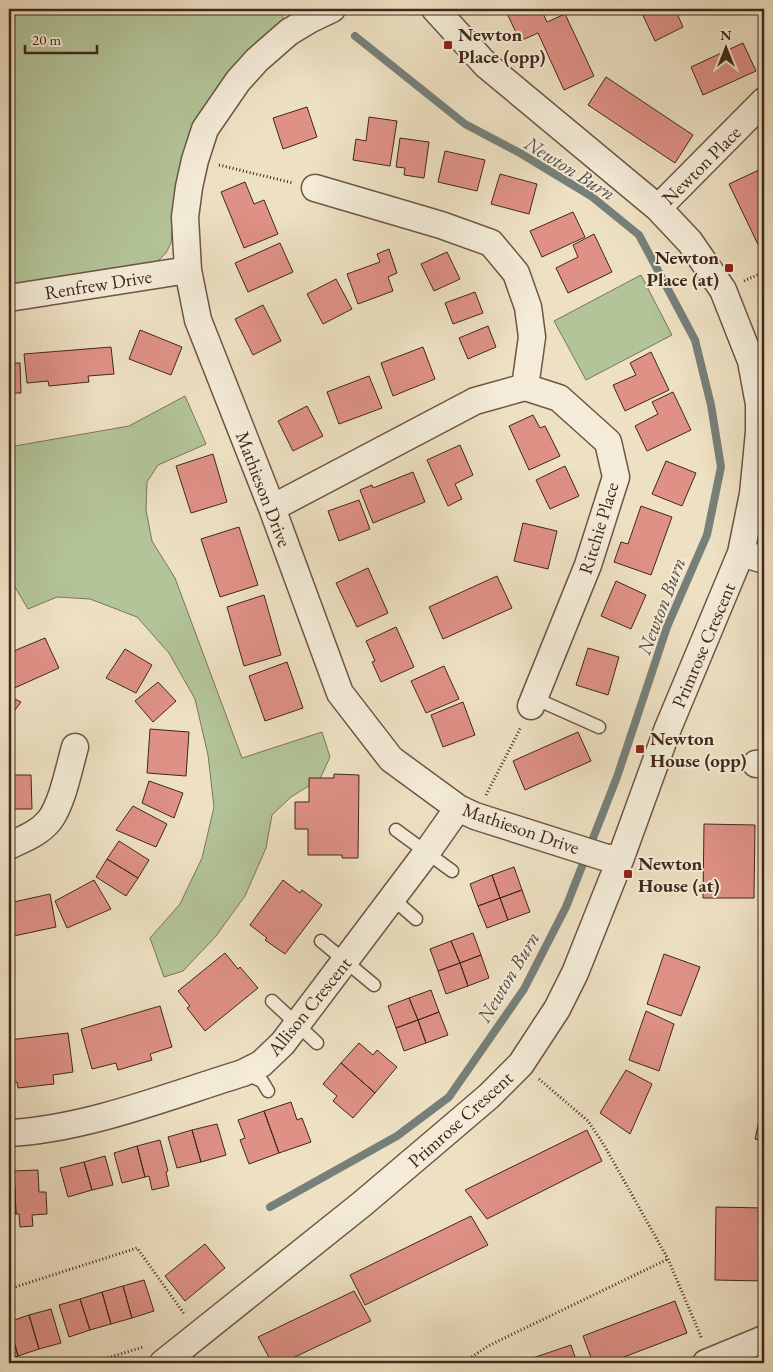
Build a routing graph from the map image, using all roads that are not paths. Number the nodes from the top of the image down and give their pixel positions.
1 (332, 9) edge
2 (436, 9) edge
3 (764, 101) edge
4 (315, 188) road end
5 (658, 208) junction
6 (188, 270) junction
7 (9, 298) edge
8 (525, 387) junction
9 (272, 508) junction
10 (753, 557) edge
11 (533, 702) joint
12 (599, 727) dead end
13 (75, 747) dead end
14 (467, 812) junction
15 (396, 830) dead end
16 (9, 846) edge
17 (427, 852) junction
18 (612, 858) junction
19 (452, 872) dead end
20 (392, 898) junction
21 (416, 919) dead end
22 (321, 941) dead end
23 (345, 960) junction
24 (374, 985) dead end
25 (272, 1000) dead end
26 (296, 1025) junction
27 (317, 1043) dead end
28 (243, 1073) junction
29 (268, 1092) dead end
30 (9, 1133) edge
31 (764, 1339) edge
32 (709, 1362) edge
33 (163, 1363) edge

1 - 6 street, Mathieson Drive
2 - 5 street, Primrose Crescent
3 - 5 street, Newton Place
4 - 8 street
5 - 10 street, Primrose Crescent
6 - 7 street, Renfrew Drive
6 - 9 street, Mathieson Drive
8 - 9 street
8 - 11 street, Ritchie Place
9 - 14 street, Mathieson Drive
10 - 18 street, Primrose Crescent
11 - 12 lane
13 - 16 street
14 - 17 street, Allison Crescent
14 - 18 street, Mathieson Drive
15 - 17 lane
17 - 19 lane
17 - 20 street, Allison Crescent
18 - 33 street, Primrose Crescent
20 - 21 lane
20 - 23 street, Allison Crescent
22 - 23 lane
23 - 24 lane
23 - 26 street, Allison Crescent
25 - 26 lane
26 - 27 lane
26 - 28 street, Allison Crescent
28 - 29 lane
28 - 30 street, Allison Crescent
31 - 32 street

